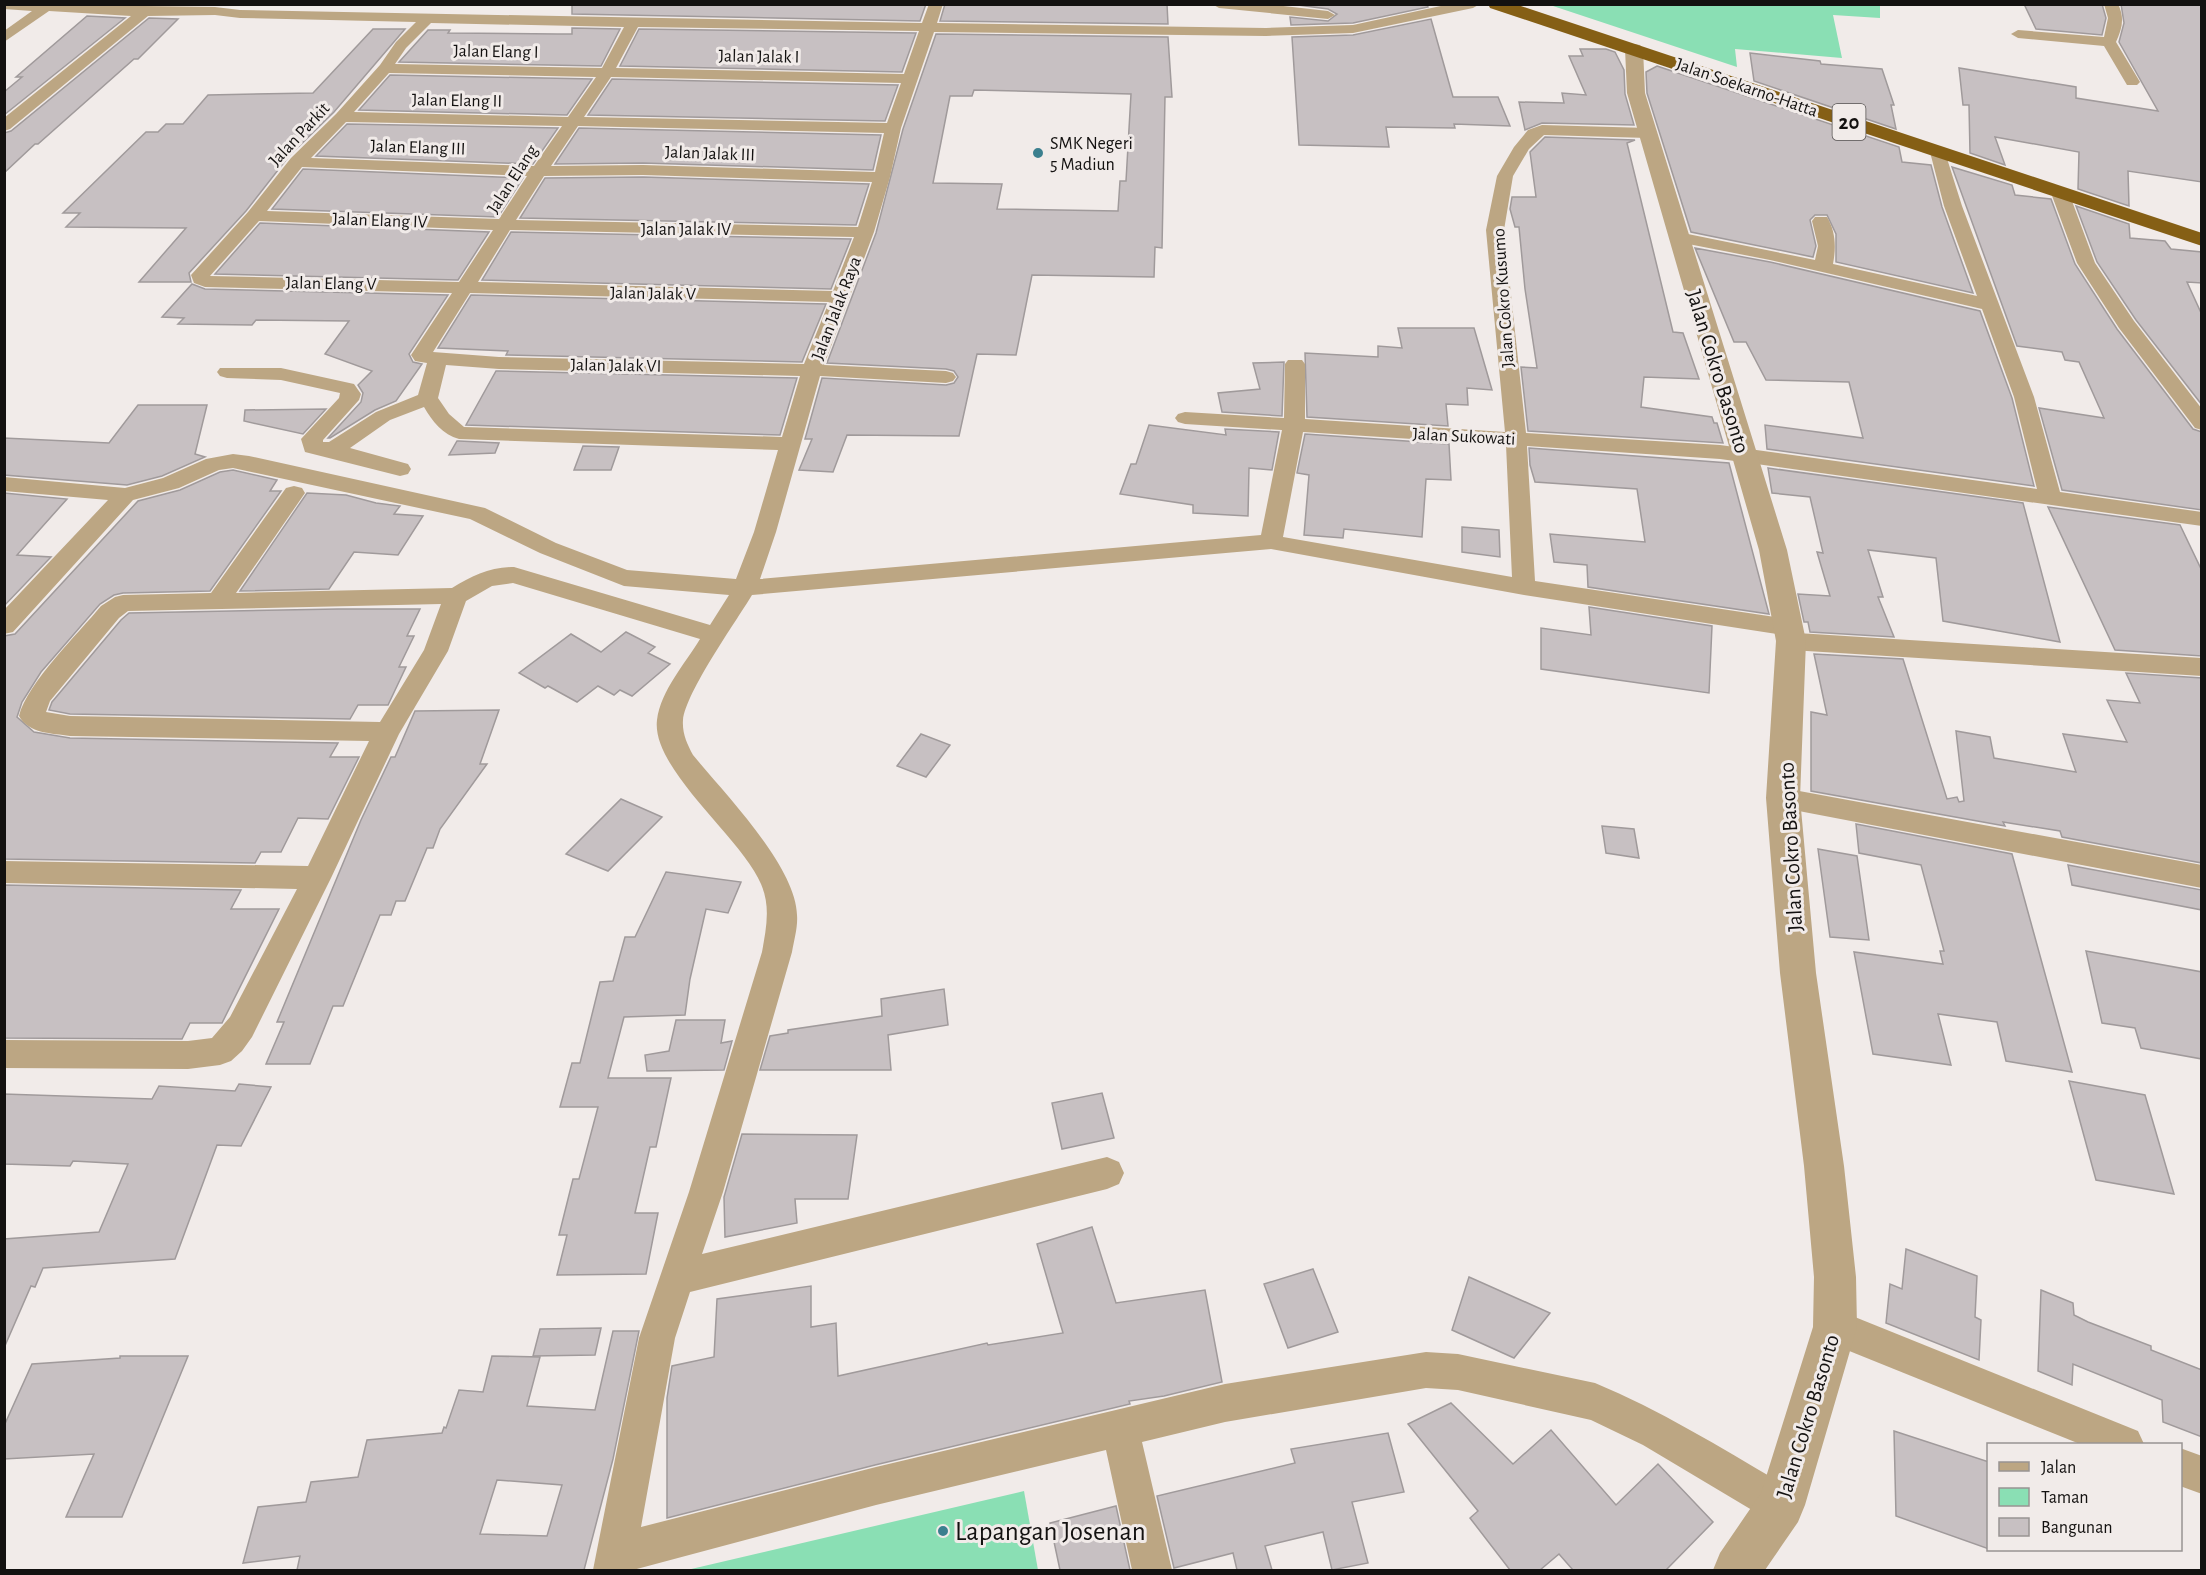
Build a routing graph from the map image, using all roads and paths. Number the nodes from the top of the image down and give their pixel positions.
1 (400, 4) edge
2 (936, 4) edge
3 (1219, 4) edge
4 (1473, 4) edge
5 (1496, 4) edge
6 (1522, 4) edge
7 (2110, 4) edge
8 (4, 5) edge
9 (48, 7) edge
10 (217, 8) edge
11 (144, 12) junction
12 (1434, 14) junction
13 (386, 18) junction
14 (427, 19) junction
15 (633, 23) junction
16 (928, 28) junction
17 (2018, 34) dead end
18 (4, 38) edge
19 (2109, 42) junction
20 (1634, 49) junction
21 (385, 68) junction
22 (607, 72) junction
23 (910, 79) junction
24 (2132, 82) dead end
25 (342, 117) junction
26 (572, 122) junction
27 (4, 126) edge
28 (893, 128) junction
29 (1648, 134) junction
30 (1938, 152) junction
31 (297, 162) junction
32 (538, 171) junction
33 (882, 177) junction
34 (2060, 193) junction
35 (254, 216) junction
36 (1821, 221) dead end
37 (506, 224) junction
38 (2202, 228) edge
39 (865, 232) junction
40 (1678, 237) junction
41 (2202, 240) edge
42 (1823, 267) junction
43 (200, 275) joint
44 (465, 286) junction
45 (840, 297) junction
46 (1992, 305) junction
47 (430, 357) junction
48 (1295, 364) dead end
49 (812, 370) junction
50 (227, 372) dead end
51 (946, 377) dead end
52 (428, 398) junction
53 (1185, 418) dead end
54 (2202, 424) edge
55 (1294, 425) junction
56 (1516, 439) junction
57 (790, 444) junction
58 (332, 450) junction
59 (1744, 455) junction
60 (400, 469) dead end
61 (4, 484) edge
62 (294, 494) dead end
63 (125, 495) junction
64 (2051, 499) junction
65 (2202, 519) edge
66 (1271, 542) junction
67 (1524, 587) junction
68 (745, 588) junction
69 (456, 596) junction
70 (217, 602) junction
71 (10, 614) edge
72 (1790, 634) junction
73 (715, 635) junction
74 (2202, 667) edge
75 (387, 732) junction
76 (1783, 798) junction
77 (4, 872) edge
78 (2202, 876) edge
79 (317, 878) junction
80 (4, 1054) edge
81 (1107, 1173) dead end
82 (677, 1278) junction
83 (1835, 1327) junction
84 (1120, 1429) junction
85 (2123, 1443) edge
86 (2182, 1467) edge
87 (2202, 1476) edge
88 (1781, 1505) junction
89 (615, 1562) edge
90 (1152, 1570) edge
91 (1737, 1570) edge

1 - 13 street
2 - 16 street, Jalan Jalak Raya
3 - 12 street
4 - 12 street
5 - 20 highway, Jalan Soekarno-Hatta / 20
6 - 38 highway, Jalan Soekarno-Hatta / 20
7 - 19 street
8 - 9 street
9 - 11 street
9 - 18 street
10 - 11 street
10 - 13 street
11 - 27 street
12 - 16 street
13 - 14 street
14 - 15 street
14 - 21 street, Jalan Parkit
15 - 16 street
15 - 22 street, Jalan Elang
16 - 23 street, Jalan Jalak Raya
17 - 19 street
19 - 24 street
20 - 29 street, Jalan Cokro Basonto
20 - 30 highway, Jalan Soekarno-Hatta / 20
21 - 22 street, Jalan Elang I
21 - 25 street, Jalan Parkit
22 - 23 street, Jalan Jalak I
22 - 26 street, Jalan Elang
23 - 28 street, Jalan Jalak Raya
25 - 26 street, Jalan Elang II
25 - 31 street, Jalan Parkit
26 - 28 street, Jalan Elang II
26 - 32 street, Jalan Elang
28 - 33 street, Jalan Jalak Raya
29 - 40 street, Jalan Cokro Basonto
29 - 56 street, Jalan Cokro Kusumo
30 - 34 highway, Jalan Soekarno-Hatta / 20
30 - 46 street
31 - 32 street, Jalan Elang III
31 - 35 street, Jalan Parkit
32 - 33 street, Jalan Jalak III
32 - 37 street, Jalan Elang
33 - 39 street, Jalan Jalak Raya
34 - 41 highway, Jalan Soekarno-Hatta / 20
34 - 54 street
35 - 37 street, Jalan Elang IV
35 - 43 street, Jalan Parkit
36 - 42 street
37 - 39 street, Jalan Jalak IV
37 - 44 street, Jalan Elang
39 - 45 street, Jalan Jalak Raya
40 - 42 street
40 - 59 street, Jalan Cokro Basonto
42 - 46 street
43 - 44 street, Jalan Elang V
44 - 45 street, Jalan Jalak V
44 - 47 street, Jalan Elang
45 - 49 street, Jalan Jalak Raya
46 - 64 street
47 - 49 street, Jalan Jalak VI
47 - 52 street, Jalan Elang
48 - 55 street
49 - 51 street, Jalan Jalak VI
49 - 57 street, Jalan Jalak Raya
50 - 58 street
52 - 57 street
52 - 58 street
53 - 55 street, Jalan Sukowati
55 - 56 street, Jalan Sukowati
55 - 66 street
56 - 59 street, Jalan Sukowati
56 - 67 street, Jalan Cokro Kusumo
57 - 68 street, Jalan Jalak Raya
58 - 60 street
59 - 64 street, Jalan Sukowati
59 - 72 street, Jalan Cokro Basonto
61 - 63 street
62 - 70 street
63 - 68 street
63 - 71 street
64 - 65 street, Jalan Sukowati
66 - 67 street
66 - 68 street
67 - 72 street
68 - 73 street, Jalan Jalak Raya
69 - 70 street
69 - 73 street
69 - 75 street
70 - 75 street
72 - 74 street
72 - 76 street, Jalan Cokro Basonto
73 - 82 street, Jalan Jalak Raya
75 - 79 street
76 - 78 street
76 - 83 street, Jalan Cokro Basonto
77 - 79 street
79 - 80 street
81 - 82 street
82 - 89 street, Jalan Jalak Raya
83 - 85 street
83 - 88 street, Jalan Cokro Basonto
84 - 88 street
84 - 89 street
84 - 90 street
86 - 87 street
88 - 91 street, Jalan Cokro Basonto

